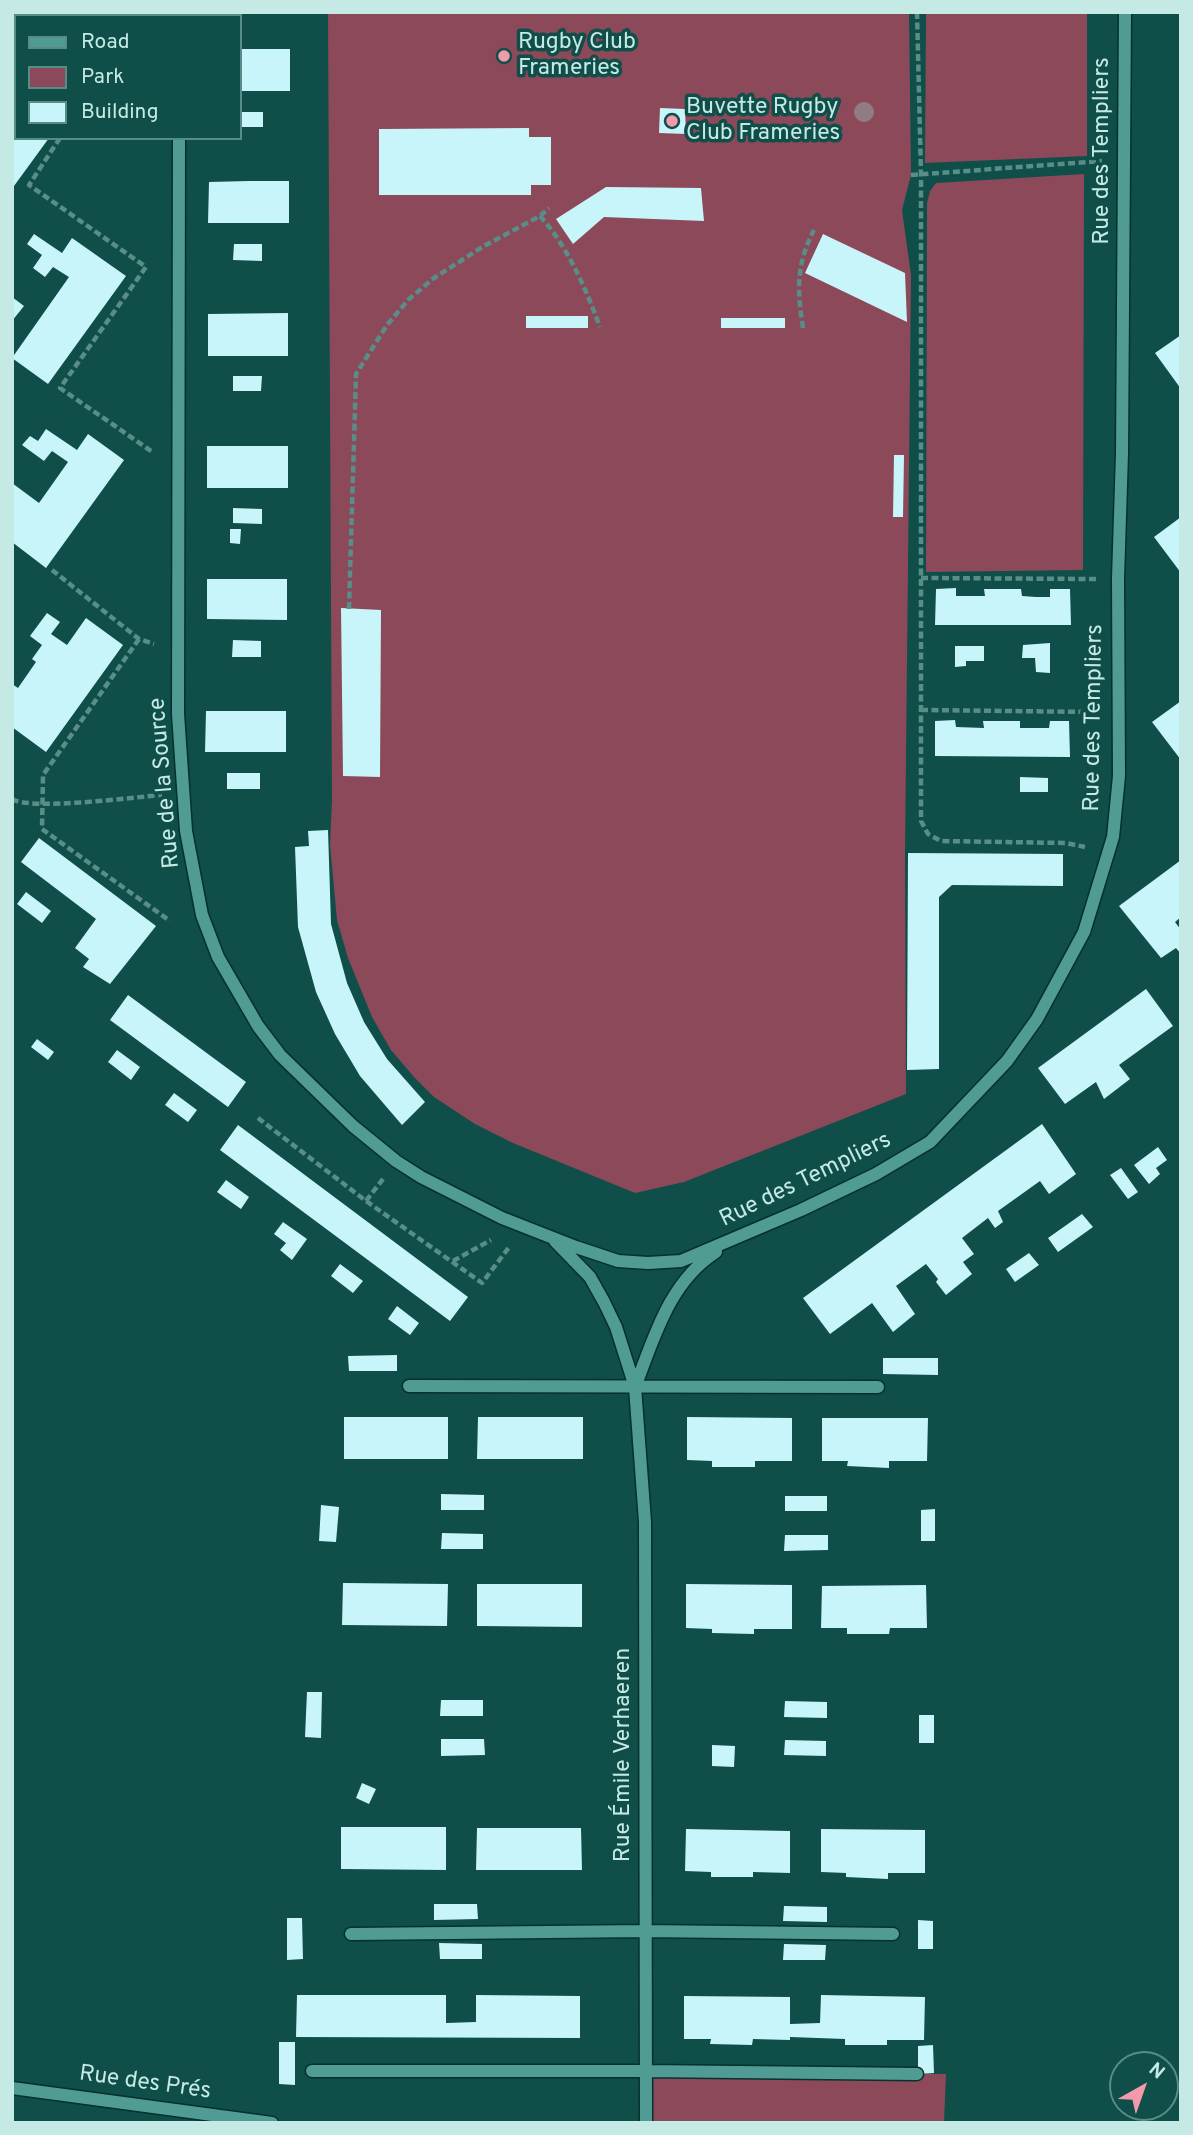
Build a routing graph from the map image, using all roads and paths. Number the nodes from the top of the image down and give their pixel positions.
1 (917, 12) edge
2 (1125, 12) edge
3 (59, 140) edge
4 (179, 140) edge
5 (1124, 159) junction
6 (911, 175) dead end
7 (921, 175) junction
8 (549, 208) dead end
9 (540, 216) junction
10 (814, 230) dead end
11 (600, 327) dead end
12 (803, 328) dead end
13 (177, 469) junction
14 (52, 570) dead end
15 (921, 578) junction
16 (1118, 579) junction
17 (349, 608) dead end
18 (139, 639) junction
19 (178, 652) junction
20 (921, 710) junction
21 (1119, 713) junction
22 (184, 794) junction
23 (12, 799) edge
24 (43, 803) junction
25 (1109, 852) junction
26 (170, 921) dead end
27 (258, 1118) dead end
28 (525, 1227) junction
29 (553, 1238) junction
30 (737, 1238) junction
31 (453, 1261) junction
32 (648, 1263) joint
33 (409, 1385) dead end
34 (635, 1387) junction
35 (878, 1387) dead end
36 (646, 1931) junction
37 (351, 1934) dead end
38 (893, 1934) dead end
39 (312, 2071) dead end
40 (646, 2071) junction
41 (917, 2074) dead end
42 (12, 2088) edge
43 (272, 2123) edge
44 (646, 2123) edge

1 - 7 path
2 - 5 street, Rue des Templiers
3 - 13 path
4 - 13 street, Rue de la Source
5 - 7 path
5 - 16 street, Rue des Templiers
6 - 7 path
7 - 15 path
8 - 9 path
9 - 11 path
9 - 17 path
10 - 12 path
13 - 19 street, Rue de la Source
14 - 18 path
15 - 16 path
15 - 20 path
16 - 21 street, Rue des Templiers
18 - 19 path
18 - 24 path
19 - 22 street, Rue de la Source
20 - 21 path
20 - 25 path
21 - 25 street, Rue des Templiers
22 - 24 path
22 - 28 street, Rue de la Source
23 - 24 path
24 - 26 path
25 - 30 street, Rue des Templiers
27 - 31 path
28 - 29 street, Rue de la Source
28 - 31 path
28 - 31 path
29 - 32 street, Rue de la Source
29 - 34 street, Rue Émile Verhaeren
30 - 32 street, Rue des Templiers
30 - 34 street, Rue Émile Verhaeren
33 - 34 street
34 - 35 street
34 - 36 street, Rue Émile Verhaeren
36 - 37 street
36 - 38 street
36 - 40 street, Rue Émile Verhaeren
39 - 40 street
40 - 41 street
40 - 44 street, Rue Émile Verhaeren
42 - 43 street, Rue des Prés

